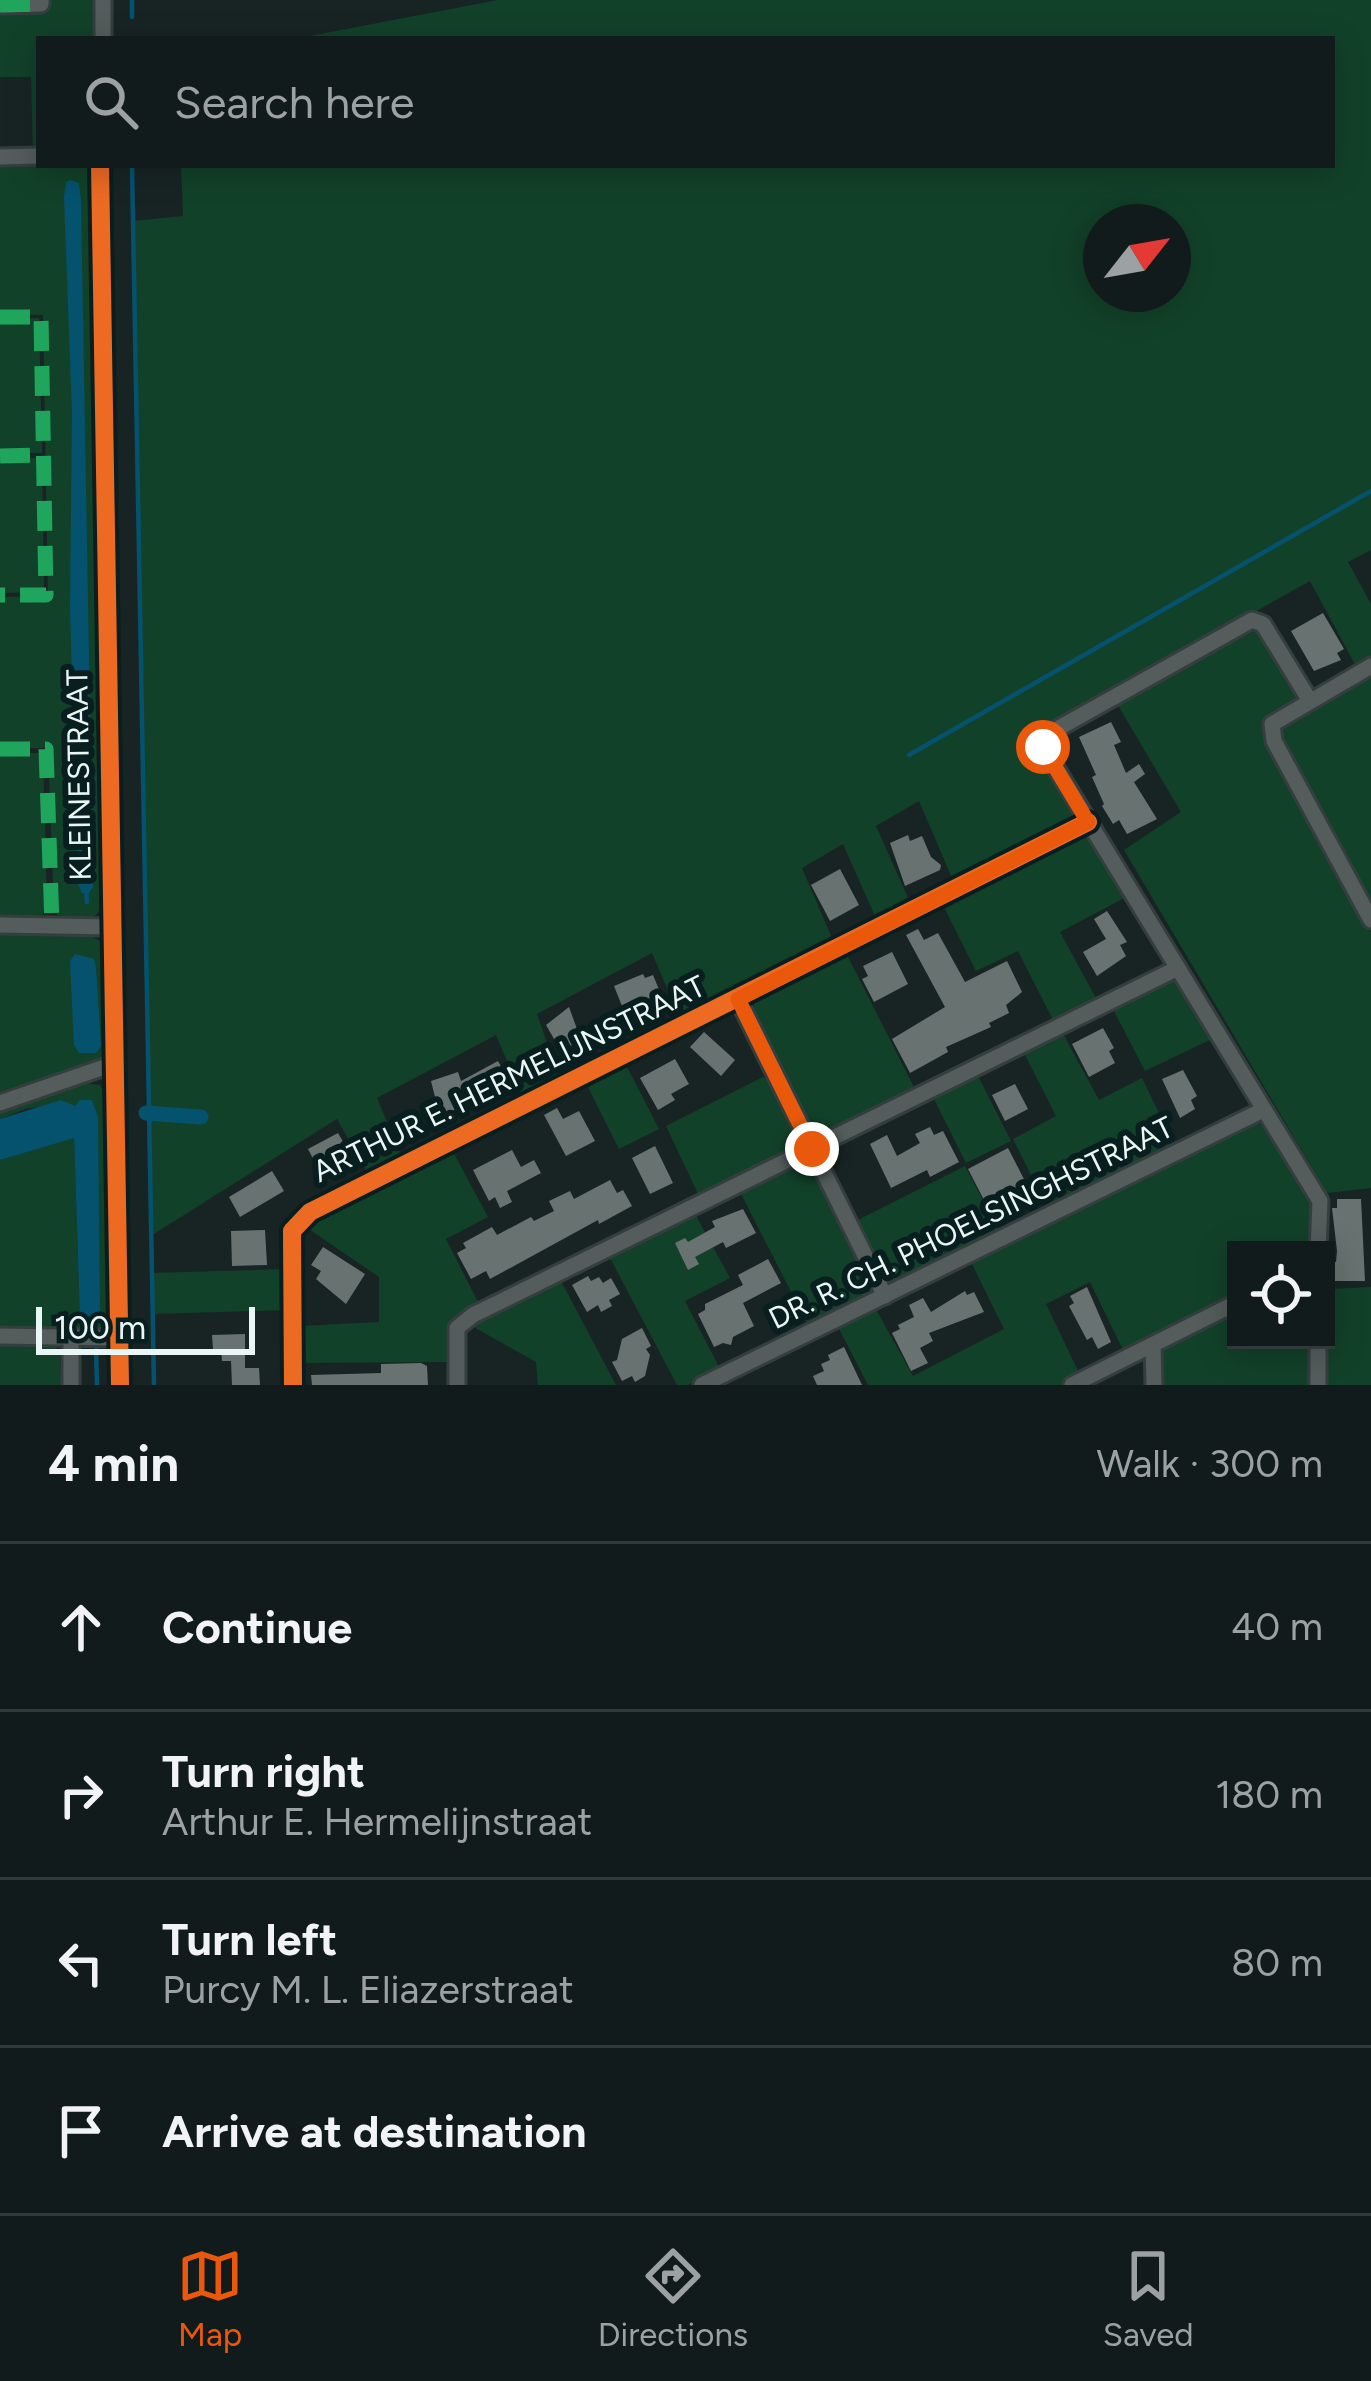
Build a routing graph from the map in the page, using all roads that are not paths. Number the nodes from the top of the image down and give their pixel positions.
1 (103, 0) edge
2 (41, 2) edge
3 (0, 5) edge
4 (104, 36) edge
5 (36, 156) edge
6 (0, 157) edge
7 (100, 168) edge
8 (1371, 666) edge
9 (1310, 701) junction
10 (1088, 822) junction
11 (1371, 920) edge
12 (0, 925) edge
13 (111, 927) junction
14 (1178, 968) junction
15 (738, 999) junction
16 (113, 1064) junction
17 (0, 1102) edge
18 (1263, 1110) junction
19 (812, 1149) junction
20 (1318, 1241) edge
21 (885, 1296) junction
22 (1227, 1308) edge
23 (0, 1336) edge
24 (117, 1338) junction
25 (71, 1339) junction
26 (1153, 1345) junction
27 (1318, 1349) edge
28 (71, 1385) edge
29 (120, 1385) edge
30 (292, 1385) edge
31 (457, 1385) edge
32 (702, 1385) edge
33 (1072, 1385) edge
34 (1154, 1385) edge
35 (1318, 1385) edge

1 - 4 street
2 - 3 street
5 - 6 street
7 - 13 street, KLEINESTRAAT
8 - 9 street
9 - 10 street
9 - 11 street
10 - 14 street
10 - 15 street, ARTHUR E. HERMELIJNSTRAAT
12 - 13 street
13 - 16 street, KLEINESTRAAT
14 - 18 street
14 - 19 street
15 - 19 street
15 - 30 street, ARTHUR E. HERMELIJNSTRAAT
16 - 17 street
16 - 24 street, KLEINESTRAAT
18 - 20 street
18 - 21 street, DR. R. CH. PHOELSINGHSTRAAT
19 - 21 street
19 - 31 street
21 - 32 street, DR. R. CH. PHOELSINGHSTRAAT
22 - 26 street
23 - 25 street
24 - 25 street
24 - 29 street, KLEINESTRAAT
25 - 28 street
26 - 33 street
26 - 34 street
27 - 35 street

